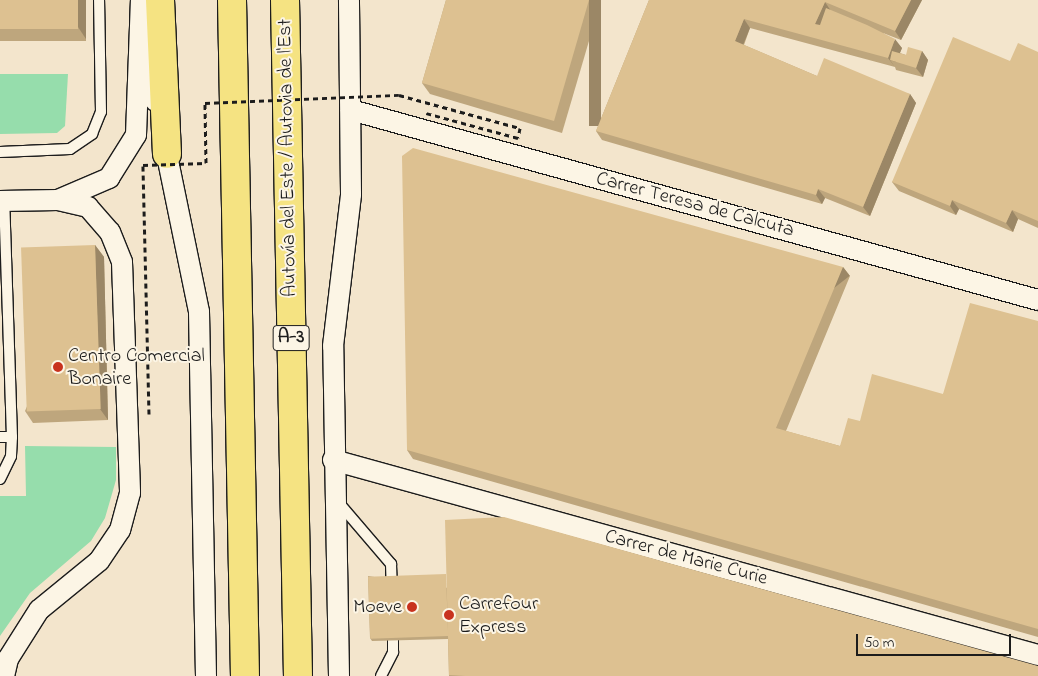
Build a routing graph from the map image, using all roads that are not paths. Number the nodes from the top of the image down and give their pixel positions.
1 (99, 0) edge
2 (141, 0) edge
3 (160, 0) edge
4 (232, 0) edge
5 (285, 0) edge
6 (349, 0) edge
7 (141, 34) junction
8 (351, 110) junction
9 (0, 152) edge
10 (166, 154) junction
11 (58, 200) junction
12 (2, 201) edge
13 (1038, 300) edge
14 (0, 437) edge
15 (12, 437) junction
16 (333, 460) junction
17 (0, 479) edge
18 (334, 498) junction
19 (1038, 655) edge
20 (206, 675) edge
21 (4, 676) edge
22 (245, 676) edge
23 (298, 676) edge
24 (339, 676) edge
25 (381, 676) edge

1 - 9 lane
2 - 7 street
3 - 10 highway
4 - 22 highway
5 - 23 highway, Autovía del Este / Autovia de l'Est / A-3
6 - 8 street
7 - 10 street
7 - 11 street
8 - 13 street, Carrer Teresa de Calcuta
8 - 16 street
10 - 20 street
11 - 12 street
11 - 21 street
12 - 15 lane
14 - 15 lane
15 - 17 lane
16 - 18 street
16 - 19 street, Carrer de Marie Curie
18 - 24 street
18 - 25 lane

